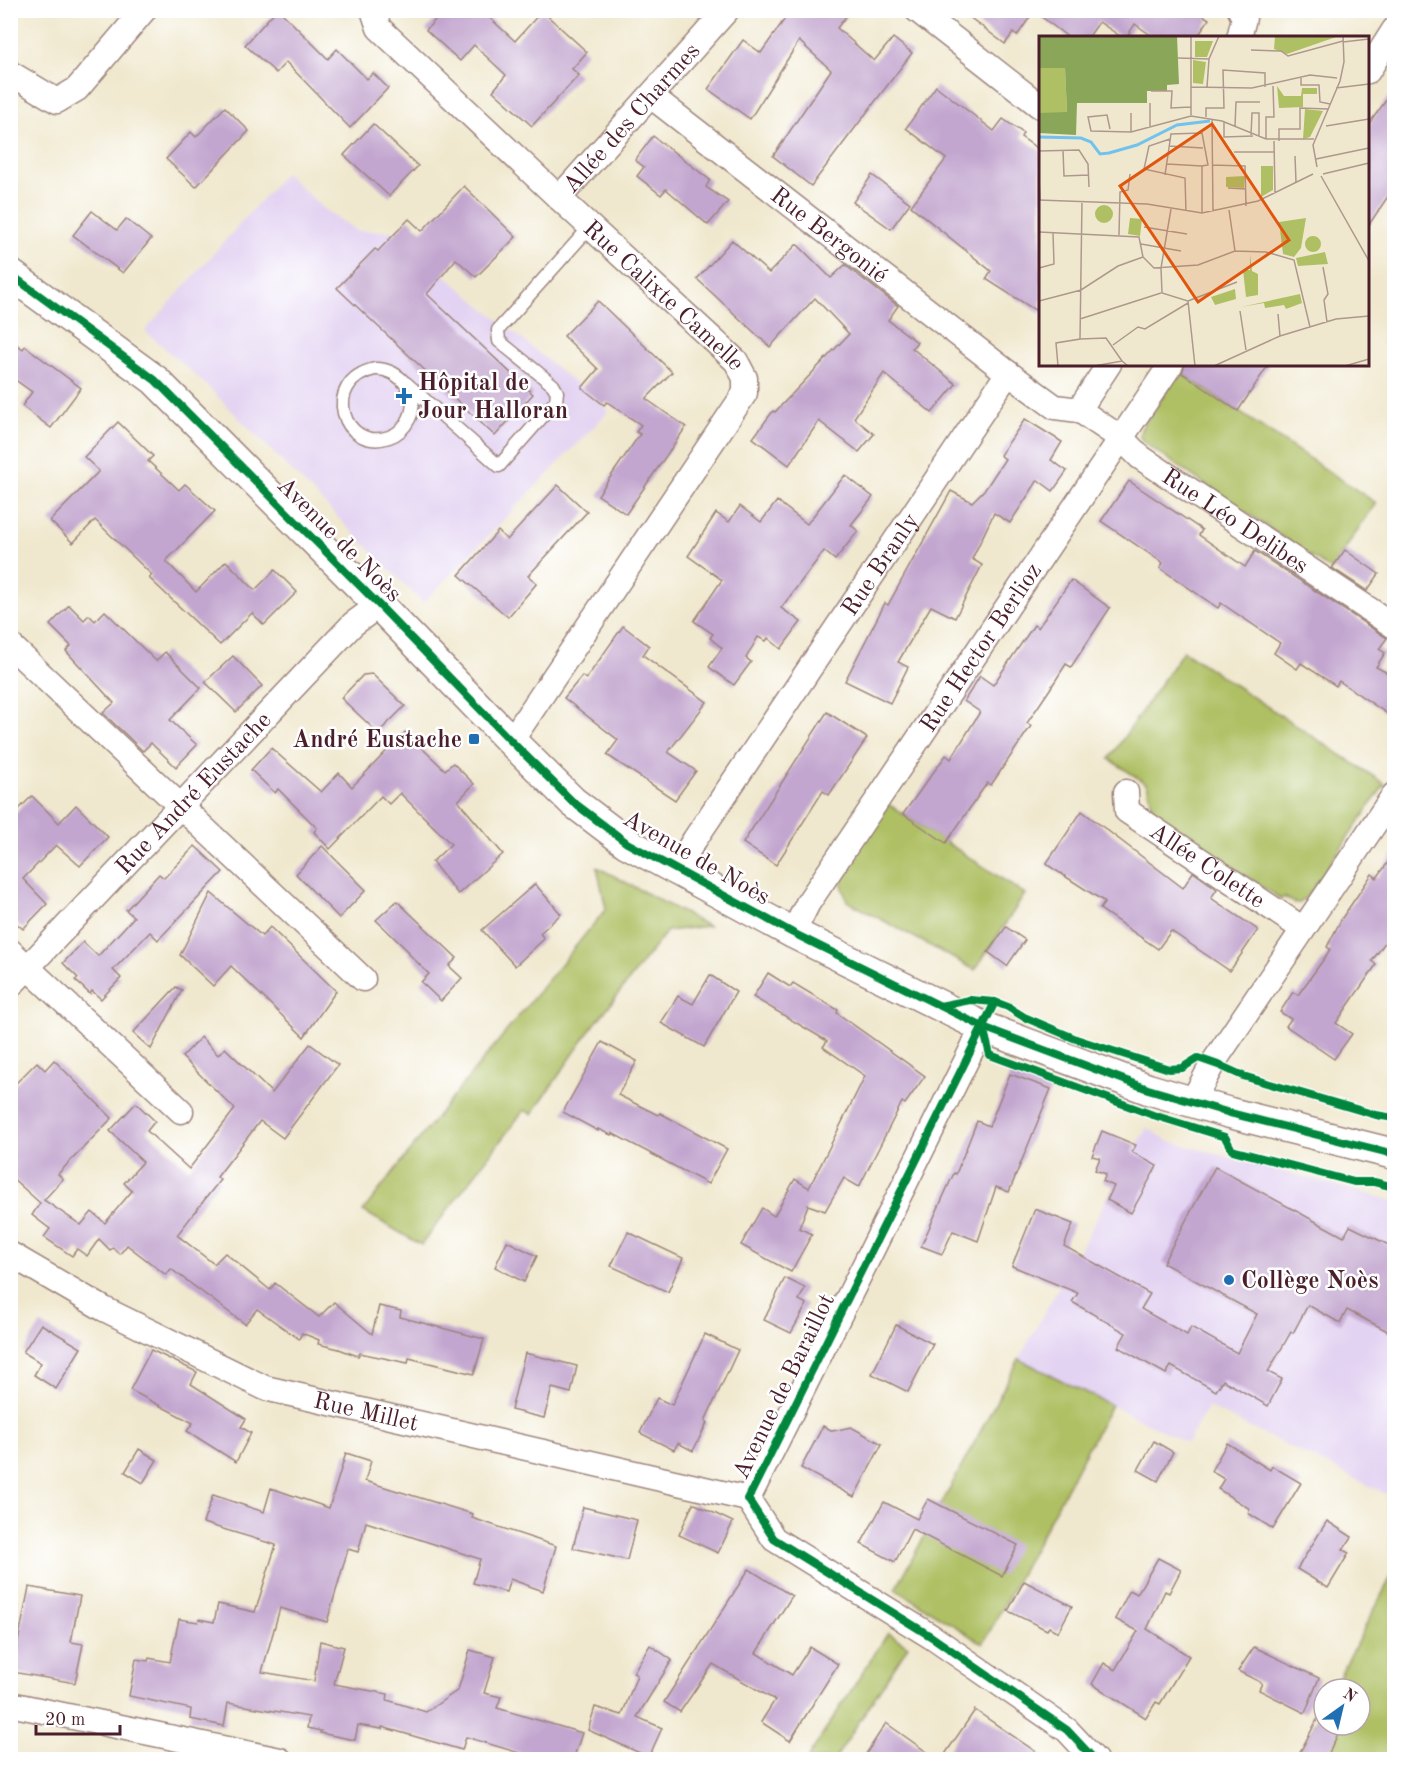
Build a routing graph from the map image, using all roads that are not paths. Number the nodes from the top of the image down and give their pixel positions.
1 (144, 10) edge
2 (373, 10) edge
3 (727, 10) edge
4 (916, 10) edge
5 (1240, 10) edge
6 (1395, 30) edge
7 (1240, 36) edge
8 (1369, 69) edge
9 (10, 73) edge
10 (651, 96) junction
11 (1039, 104) edge
12 (559, 198) junction
13 (590, 227) junction
14 (10, 274) edge
15 (1108, 366) edge
16 (1170, 366) edge
17 (1008, 373) junction
18 (406, 383) junction
19 (1079, 410) junction
20 (1122, 439) junction
21 (379, 604) junction
22 (1395, 626) edge
23 (10, 645) edge
24 (511, 741) junction
25 (1125, 792) dead end
26 (1395, 795) edge
27 (180, 806) junction
28 (675, 871) junction
29 (1304, 929) junction
30 (793, 933) junction
31 (19, 959) edge
32 (363, 979) dead end
33 (10, 986) edge
34 (983, 1027) junction
35 (1192, 1102) junction
36 (181, 1111) dead end
37 (1395, 1154) edge
38 (10, 1254) edge
39 (748, 1499) junction
40 (10, 1704) edge
41 (280, 1760) edge
42 (1095, 1760) edge

1 - 9 street
2 - 12 street, Rue Calixte Camelle
3 - 10 street, Allée des Charmes
4 - 11 street
5 - 7 street
6 - 8 street
10 - 12 street, Allée des Charmes
10 - 17 street, Rue Bergonié
12 - 13 street, Rue Calixte Camelle
13 - 18 lane
13 - 24 street, Rue Calixte Camelle
14 - 21 street, Avenue de Noès
15 - 19 street
16 - 20 street, Rue Hector Berlioz
17 - 19 street
17 - 28 street, Rue Branly
18 - 18 lane
19 - 20 street, Rue Léo Delibes
20 - 22 street, Rue Léo Delibes
20 - 30 street, Rue Hector Berlioz
21 - 24 street, Avenue de Noès
21 - 27 street, Rue André Eustache
23 - 27 street
24 - 28 street, Avenue de Noès
25 - 29 street, Allée Colette
26 - 29 street
27 - 31 street, Rue André Eustache
27 - 32 street
28 - 30 street, Avenue de Noès
29 - 35 street
30 - 34 street, Avenue de Noès
31 - 33 street, Rue André Eustache
31 - 36 street
34 - 35 street, Avenue de Noès
34 - 39 street, Avenue de Baraillot
35 - 37 street, Avenue de Noès
38 - 39 street, Rue Millet
39 - 42 street, Avenue de Baraillot
40 - 41 street

